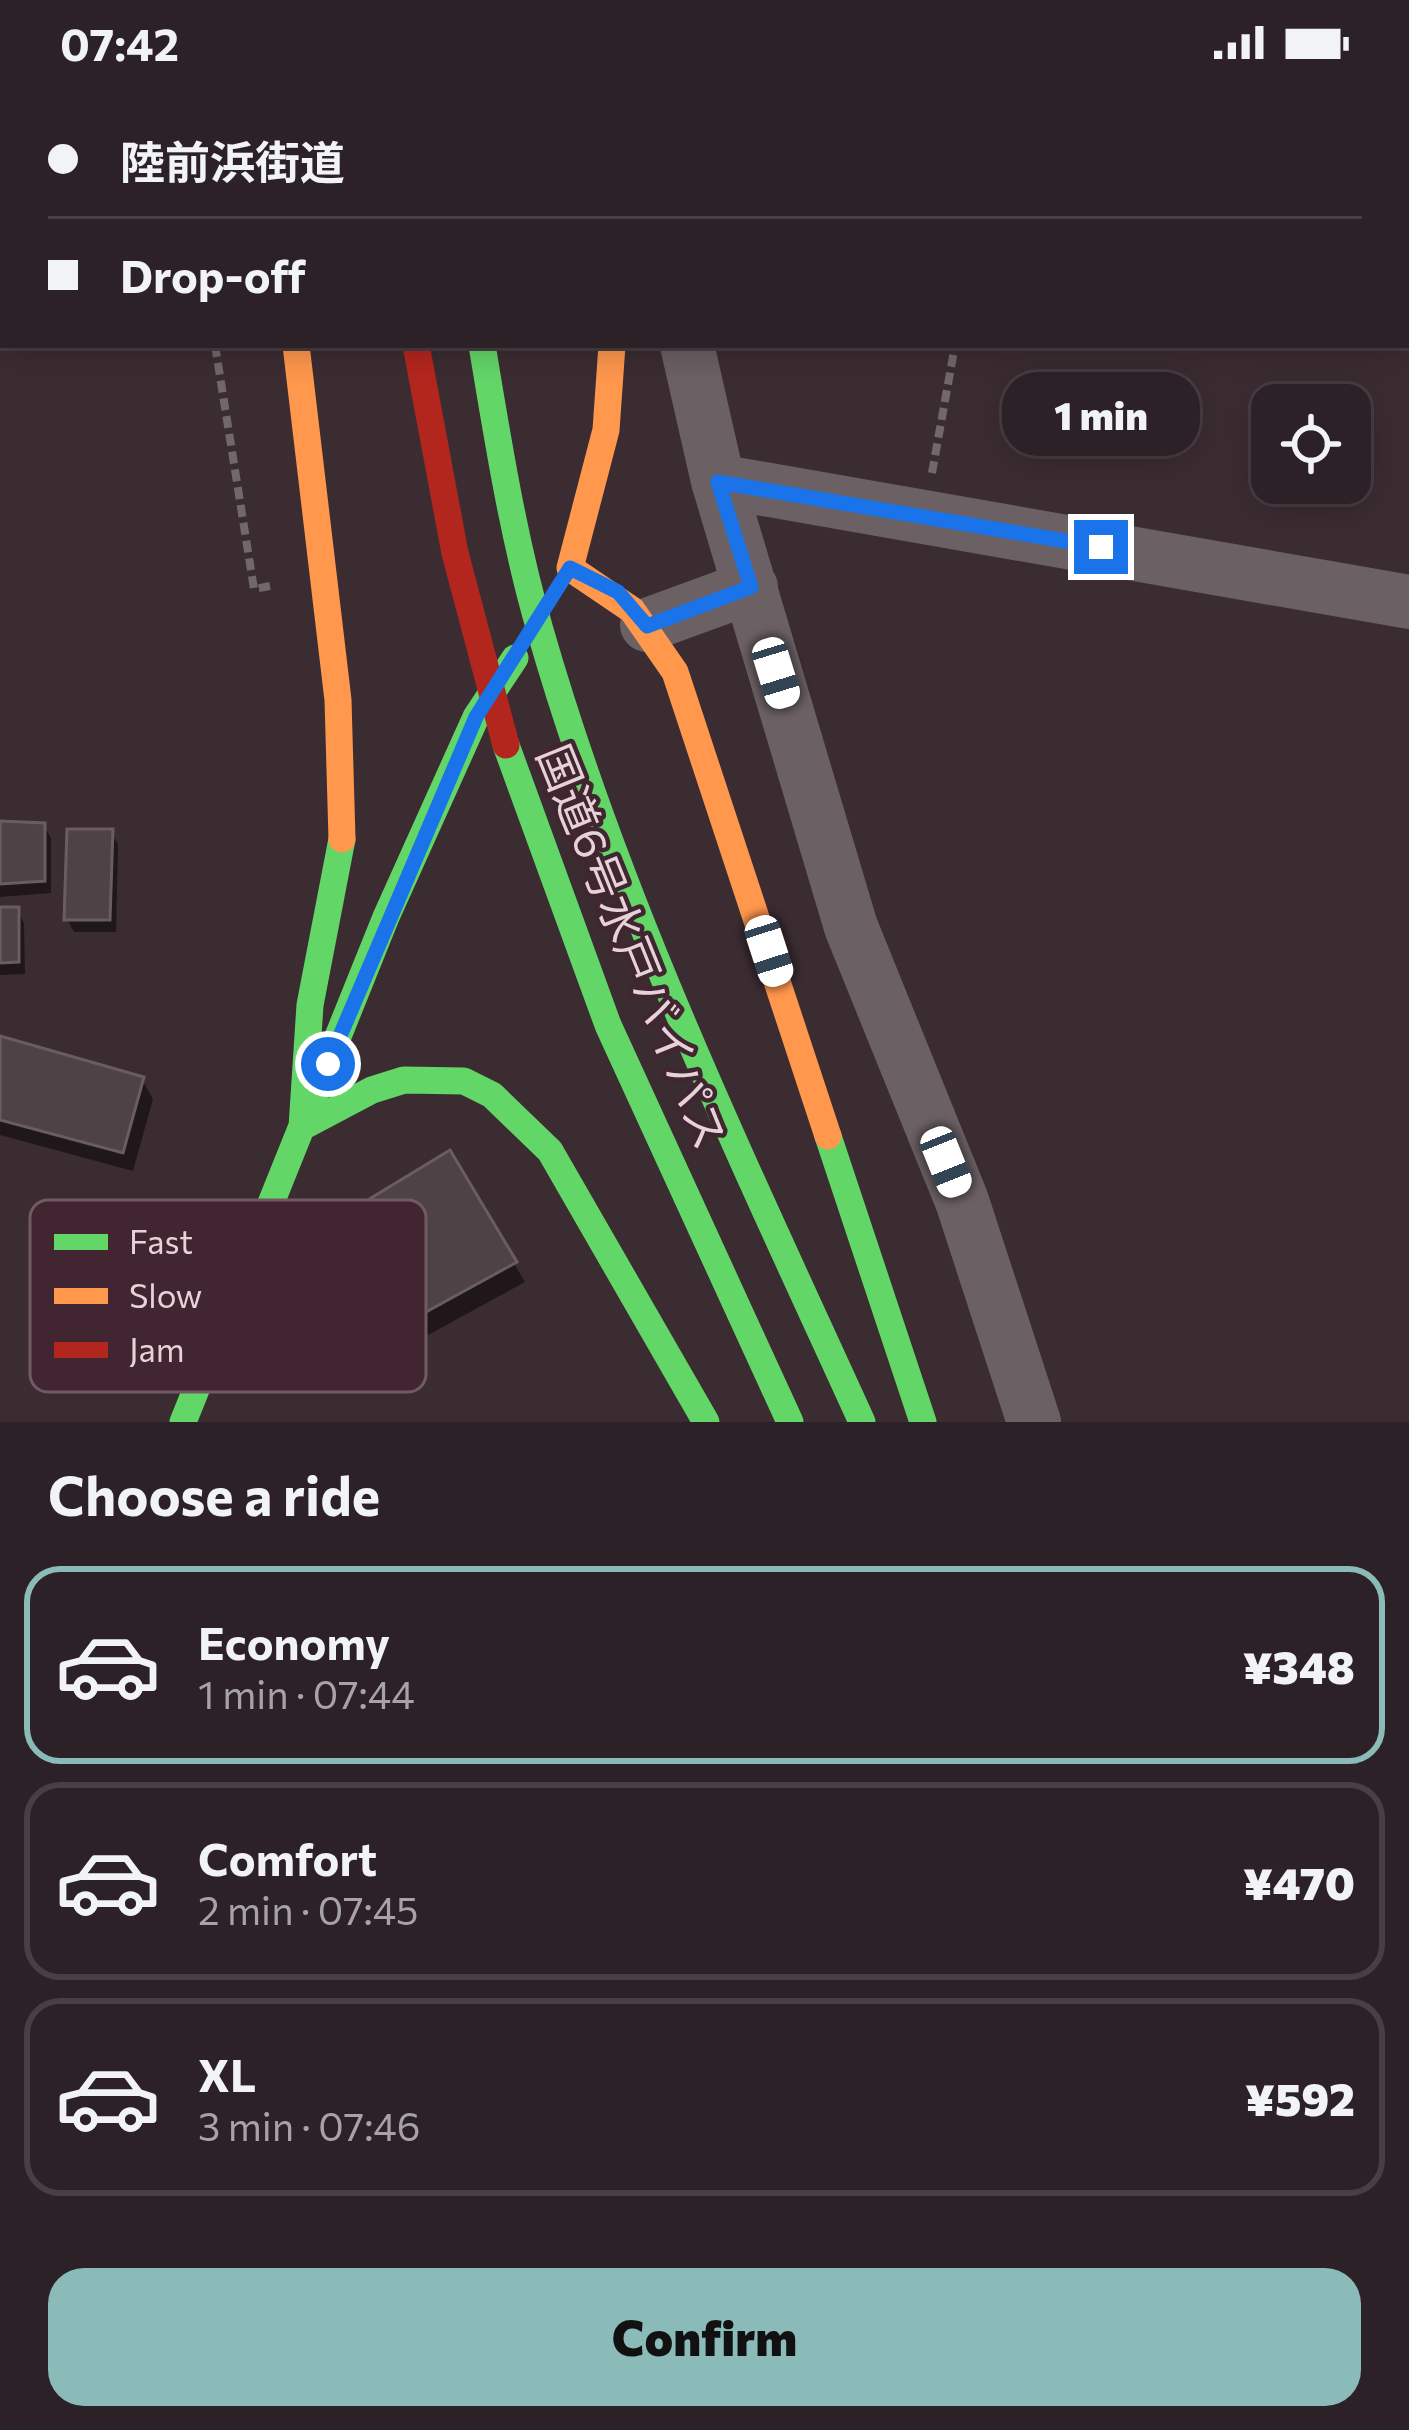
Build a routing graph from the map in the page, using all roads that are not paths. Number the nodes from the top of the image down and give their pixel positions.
1 (296, 348) edge
2 (417, 348) edge
3 (483, 348) edge
4 (612, 348) edge
5 (687, 348) edge
6 (718, 482) junction
7 (570, 568) junction
8 (751, 587) junction
9 (1409, 602) edge
10 (647, 626) junction
11 (302, 1127) junction
12 (273, 1200) edge
13 (195, 1392) edge
14 (183, 1422) edge
15 (706, 1422) edge
16 (790, 1422) edge
17 (862, 1422) edge
18 (923, 1422) edge
19 (1034, 1422) edge

1 - 11 main road
2 - 16 main road, 国道6号水戸バイパス
3 - 17 main road, 国道6号水戸バイパス
4 - 7 main road
5 - 6 street
6 - 8 street
6 - 9 street
7 - 10 main road
7 - 11 main road
8 - 10 street
8 - 19 street
10 - 18 main road
11 - 12 main road
11 - 15 main road
13 - 14 main road

